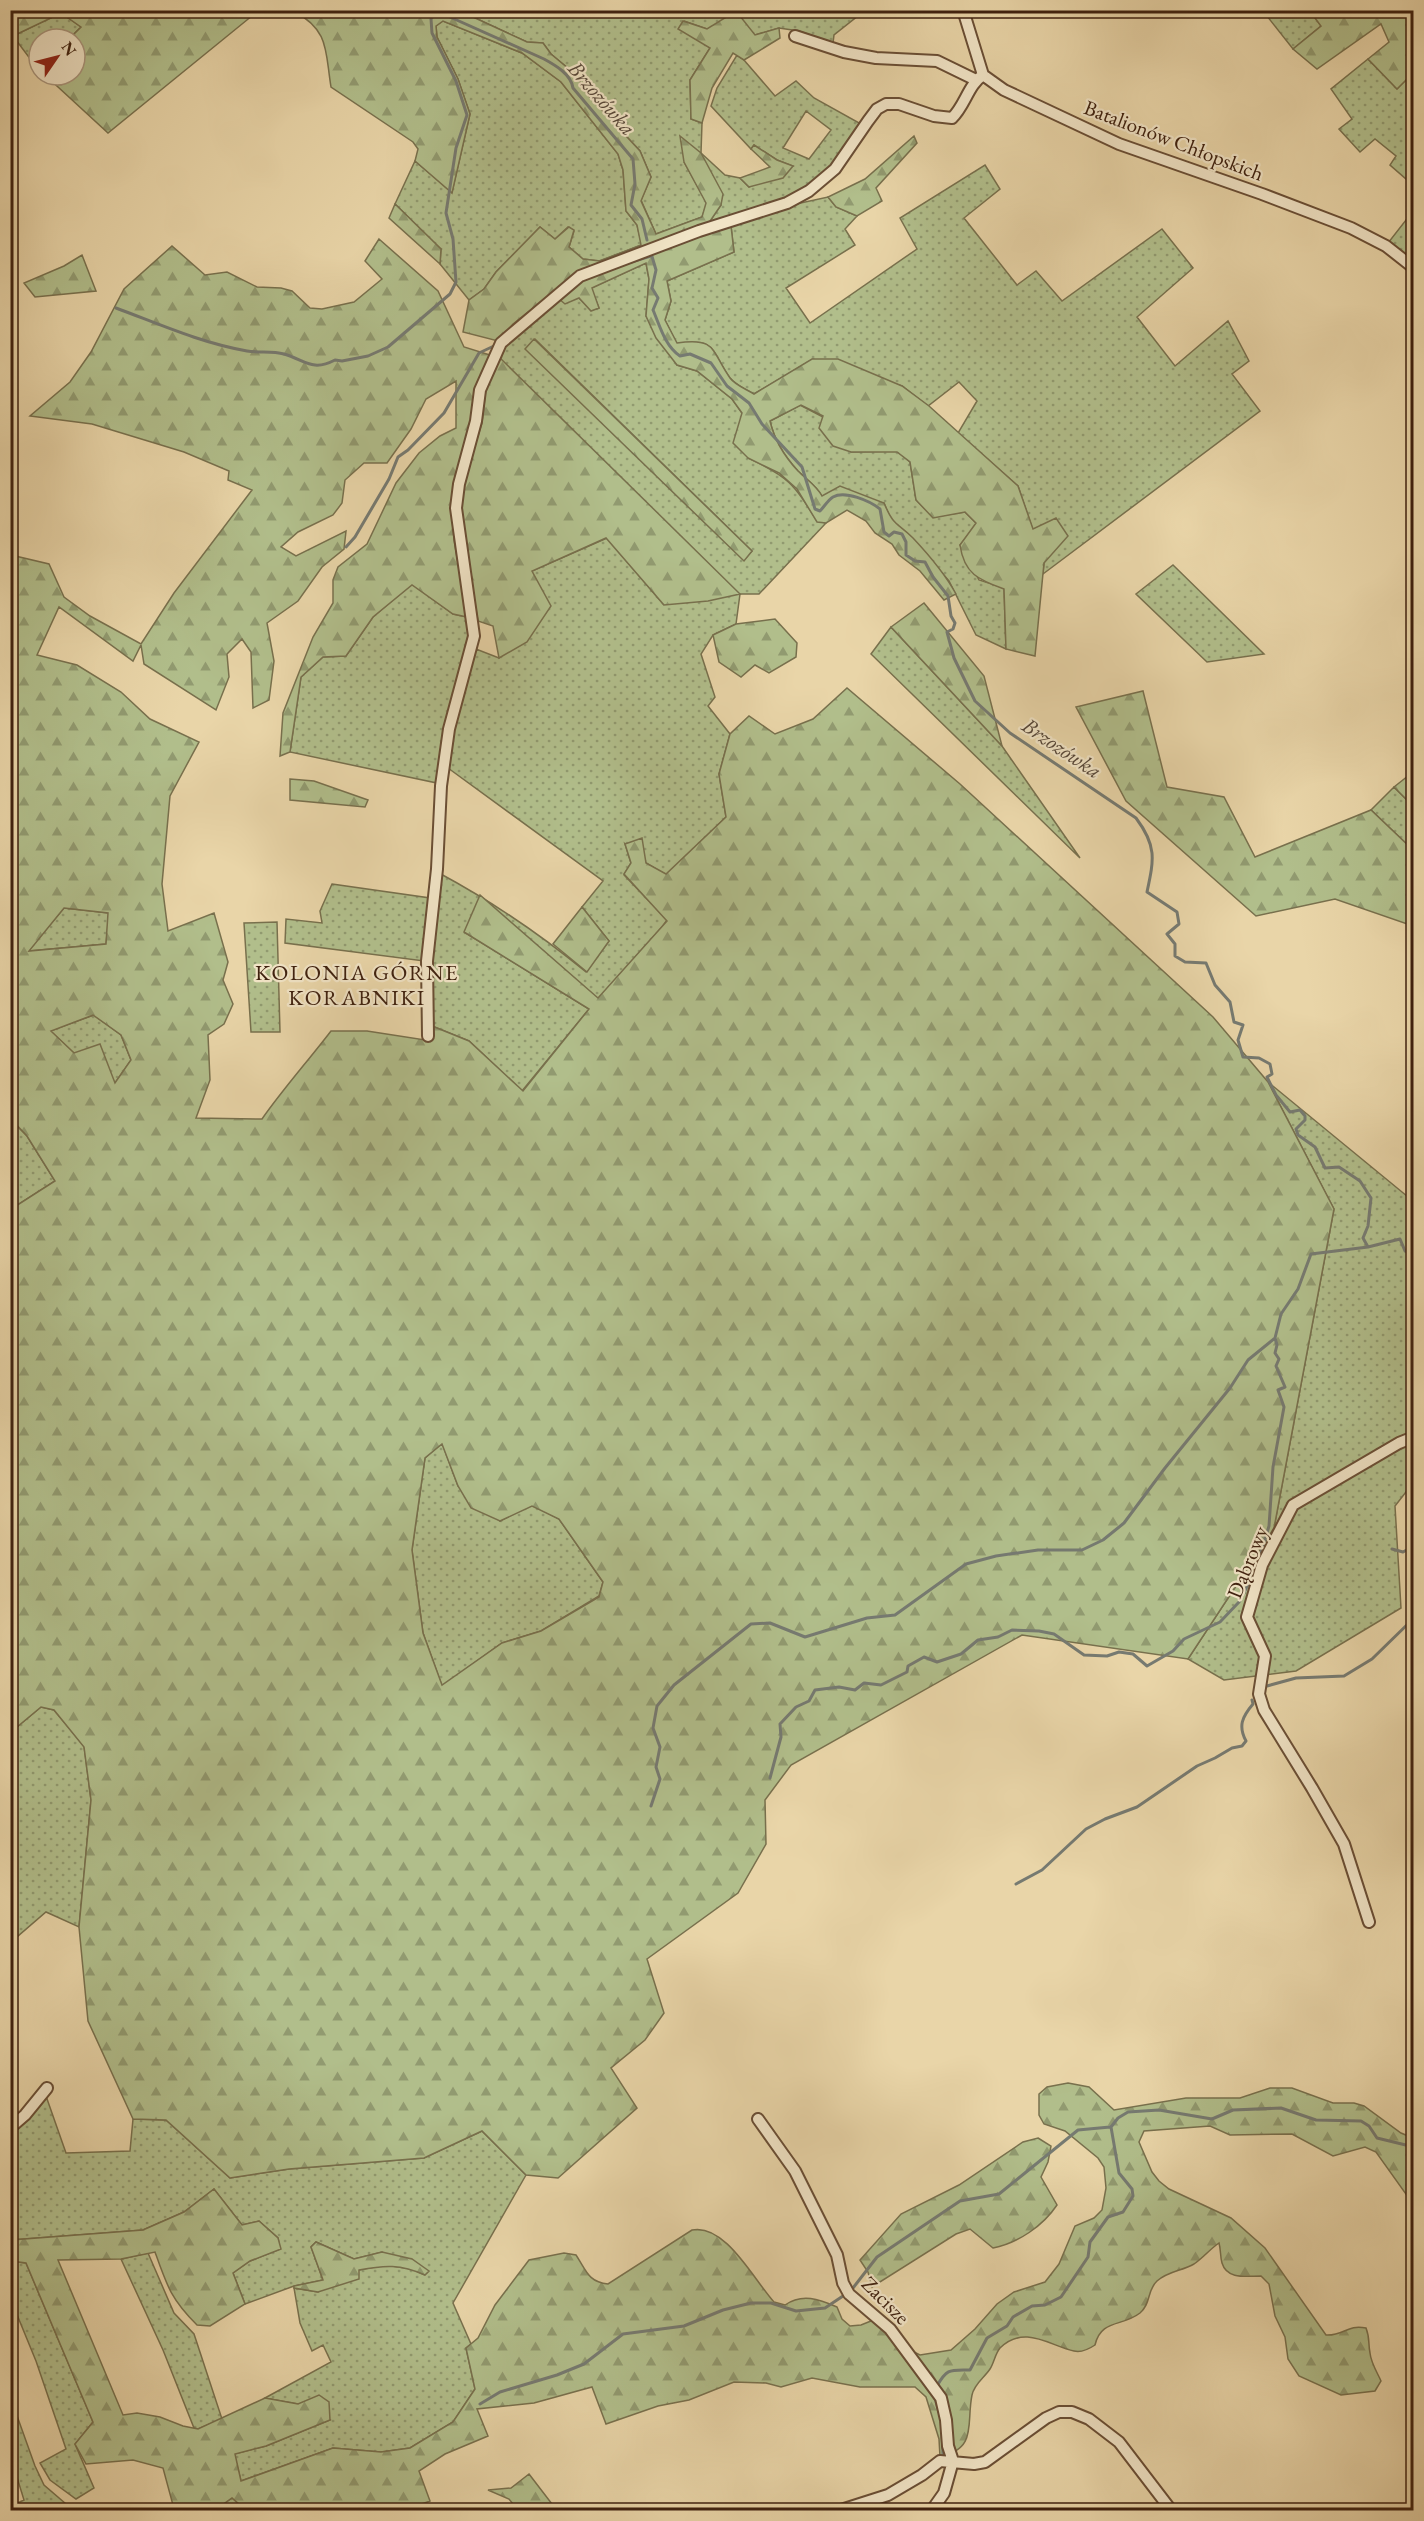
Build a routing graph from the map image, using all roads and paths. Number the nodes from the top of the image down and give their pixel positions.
1 (963, 10) edge
2 (795, 36) dead end
3 (979, 77) junction
4 (1413, 268) edge
5 (428, 1036) dead end
6 (1413, 1437) edge
7 (1369, 1922) dead end
8 (47, 2088) dead end
9 (758, 2119) dead end
10 (10, 2128) edge
11 (953, 2461) junction
12 (841, 2511) edge
13 (932, 2511) edge
14 (1171, 2511) edge

1 - 3 street
2 - 3 street, Batalionów Chłopskich
3 - 4 street, Batalionów Chłopskich
3 - 5 street
6 - 7 street, Dąbrowy
8 - 10 street
9 - 11 street, Zacisze
11 - 12 street
11 - 13 street, Zacisze
11 - 14 street

